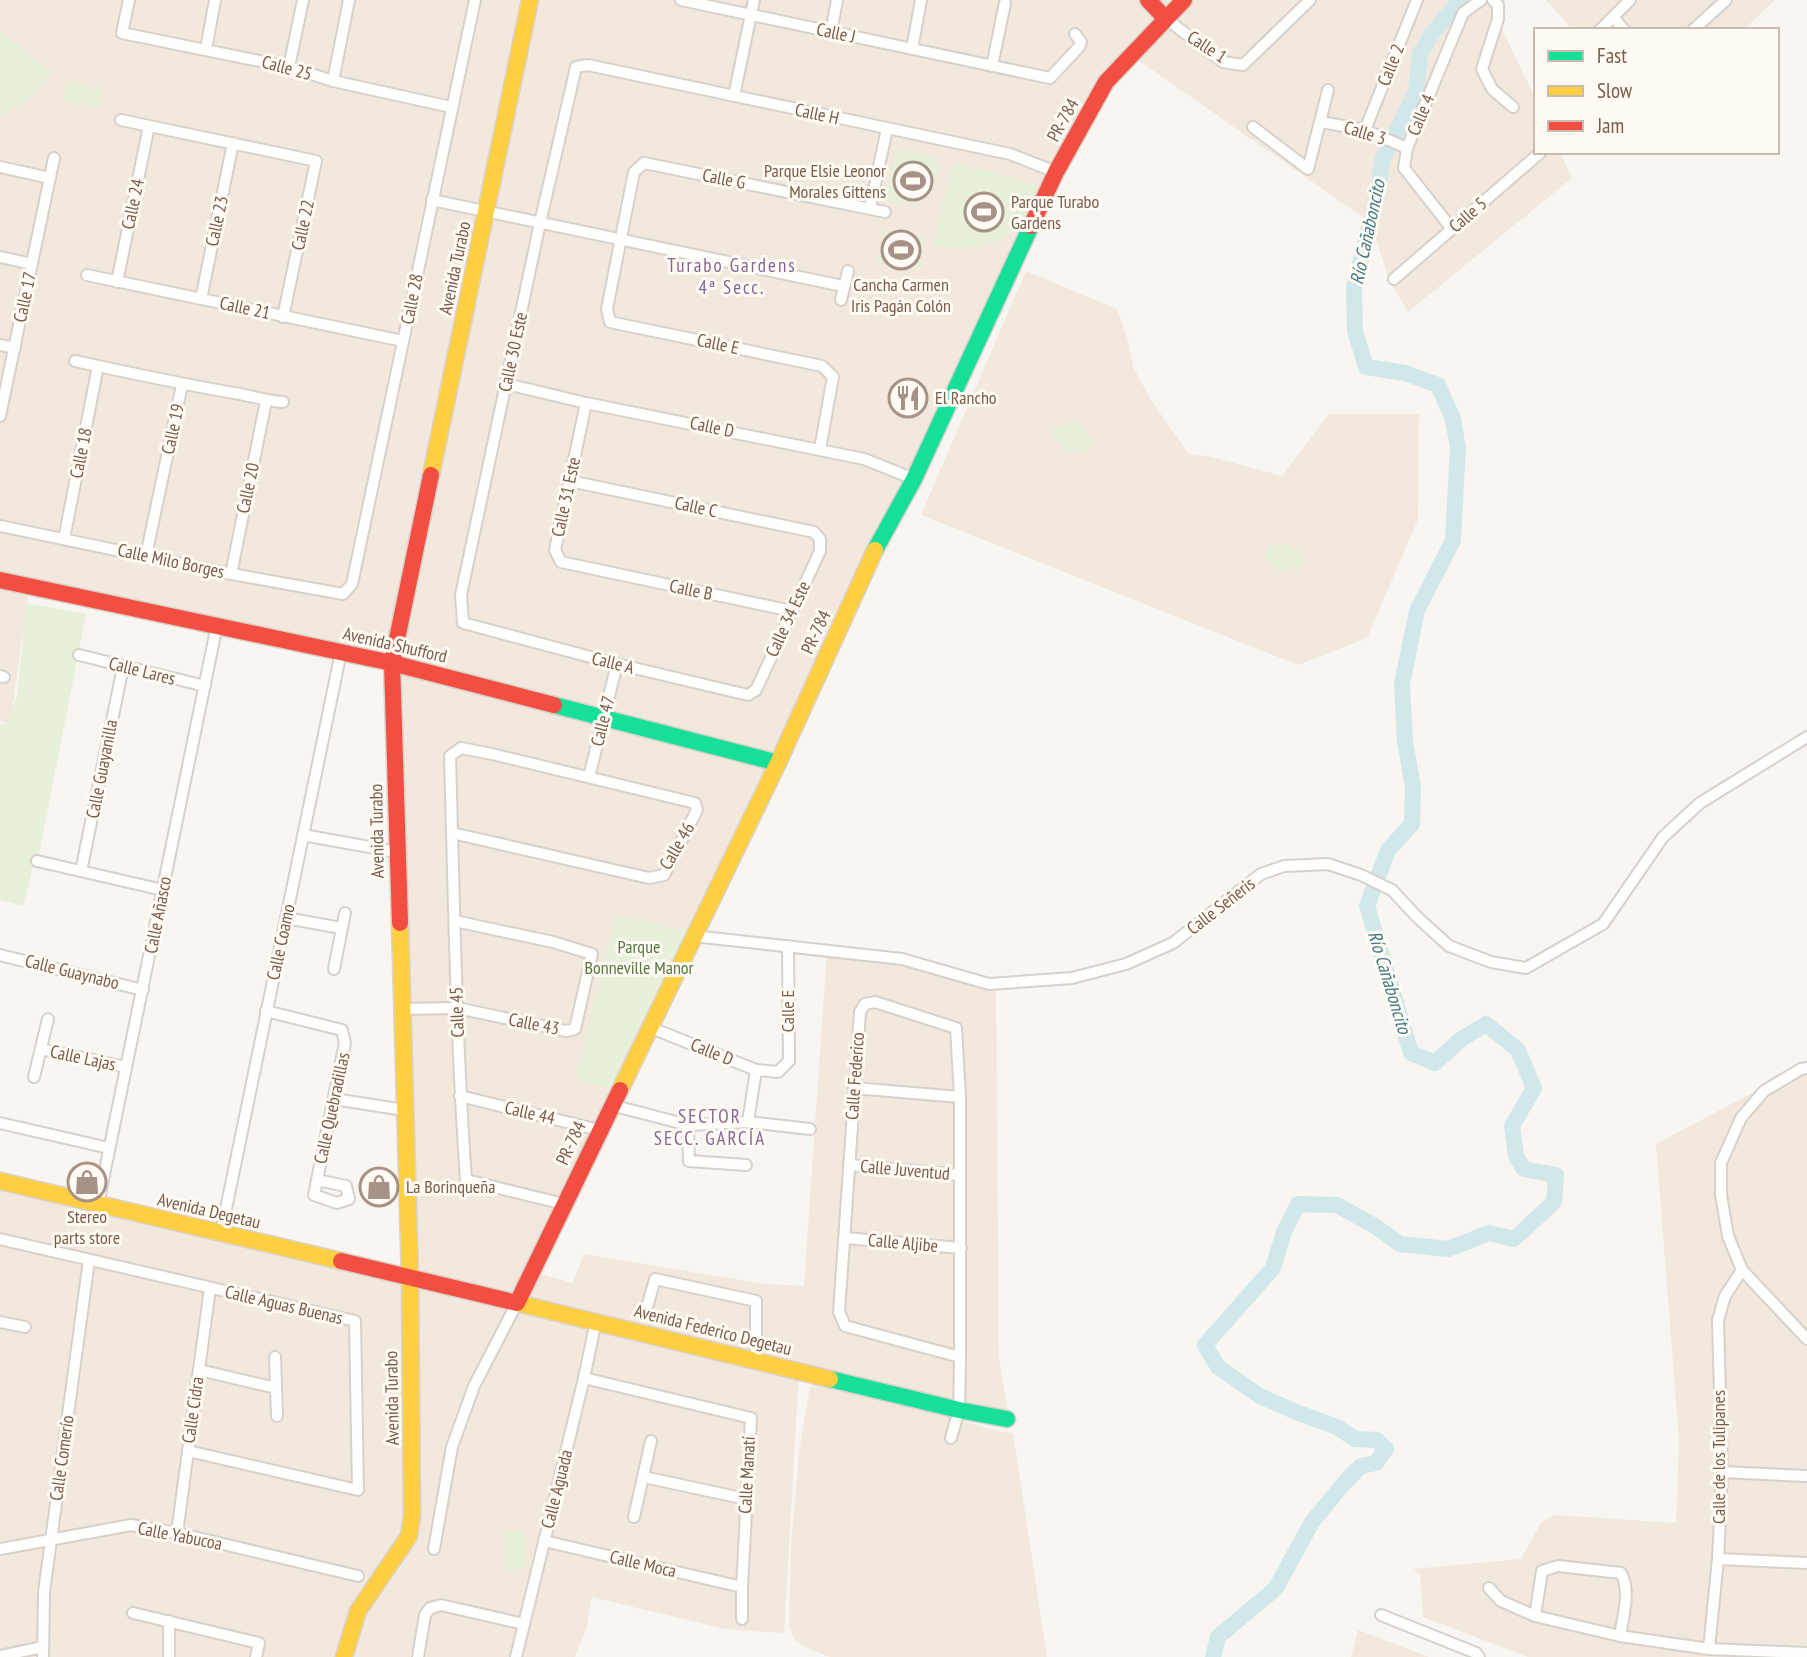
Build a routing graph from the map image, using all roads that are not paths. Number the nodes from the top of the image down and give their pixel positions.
1 (129, 0) edge
2 (215, 0) edge
3 (303, 0) edge
4 (349, 0) edge
5 (475, 0) edge
6 (530, 0) edge
7 (681, 0) edge
8 (754, 0) edge
9 (838, 0) edge
10 (921, 0) edge
11 (1148, 0) edge
12 (1184, 0) edge
13 (1310, 0) edge
14 (1417, 0) edge
15 (1481, 0) edge
16 (1493, 0) edge
17 (1630, 0) edge
18 (1726, 0) edge
19 (1005, 4) dead end
20 (751, 15) junction
21 (1613, 17) junction
22 (1166, 18) junction
23 (1602, 28) edge
24 (1622, 28) edge
25 (1695, 28) edge
26 (831, 32) junction
27 (1075, 34) dead end
28 (206, 49) junction
29 (912, 49) junction
30 (992, 66) junction
31 (289, 67) junction
32 (576, 67) joint
33 (333, 82) junction
34 (1328, 90) dead end
35 (734, 96) junction
36 (452, 107) junction
37 (1513, 107) dead end
38 (121, 120) dead end
39 (1321, 122) junction
40 (149, 126) junction
41 (1253, 127) dead end
42 (887, 129) junction
43 (1366, 130) junction
44 (233, 143) junction
45 (1402, 146) junction
46 (1539, 154) edge
47 (54, 158) dead end
48 (0, 167) edge
49 (1056, 172) junction
50 (50, 178) junction
51 (432, 200) junction
52 (870, 208) junction
53 (486, 211) junction
54 (885, 212) dead end
55 (540, 223) junction
56 (1452, 229) junction
57 (620, 239) junction
58 (0, 257) edge
59 (32, 264) junction
60 (848, 271) dead end
61 (87, 275) dead end
62 (1394, 279) dead end
63 (117, 282) junction
64 (843, 286) junction
65 (201, 299) junction
66 (841, 300) dead end
67 (283, 317) junction
68 (403, 341) junction
69 (0, 345) edge
70 (15, 348) junction
71 (75, 361) dead end
72 (98, 366) junction
73 (182, 384) junction
74 (507, 384) junction
75 (266, 401) junction
76 (283, 402) dead end
77 (586, 403) junction
78 (0, 416) edge
79 (820, 449) junction
80 (914, 479) junction
81 (570, 481) junction
82 (0, 526) edge
83 (64, 539) junction
84 (820, 539) joint
85 (146, 556) junction
86 (590, 568) joint
87 (231, 574) junction
88 (0, 580) edge
89 (342, 594) joint
90 (792, 611) junction
91 (217, 625) junction
92 (478, 627) joint
93 (341, 652) junction
94 (79, 654) dead end
95 (393, 663) junction
96 (617, 664) junction
97 (123, 667) junction
98 (205, 686) junction
99 (748, 695) joint
100 (605, 718) junction
101 (1807, 737) edge
102 (461, 748) joint
103 (778, 763) junction
104 (589, 777) junction
105 (452, 833) junction
106 (303, 835) junction
107 (397, 852) junction
108 (37, 861) dead end
109 (81, 871) junction
110 (163, 890) junction
111 (345, 913) dead end
112 (286, 918) junction
113 (455, 921) junction
114 (341, 928) junction
115 (693, 936) junction
116 (788, 946) junction
117 (0, 955) edge
118 (334, 969) dead end
119 (143, 990) junction
120 (457, 1008) junction
121 (401, 1009) junction
122 (266, 1012) junction
123 (48, 1019) dead end
124 (649, 1027) junction
125 (41, 1049) junction
126 (126, 1067) junction
127 (1807, 1068) edge
128 (755, 1070) junction
129 (778, 1072) joint
130 (34, 1077) dead end
131 (854, 1088) junction
132 (460, 1096) junction
133 (960, 1097) junction
134 (334, 1098) junction
135 (611, 1105) junction
136 (404, 1110) junction
137 (748, 1122) junction
138 (0, 1123) edge
139 (688, 1125) junction
140 (810, 1129) dead end
141 (599, 1130) junction
142 (109, 1148) junction
143 (746, 1164) dead end
144 (849, 1165) junction
145 (960, 1175) junction
146 (317, 1180) dead end
147 (0, 1181) edge
148 (98, 1204) junction
149 (564, 1205) junction
150 (221, 1233) junction
151 (845, 1238) junction
152 (0, 1239) edge
153 (961, 1248) junction
154 (89, 1260) junction
155 (1742, 1270) junction
156 (410, 1278) junction
157 (210, 1287) junction
158 (517, 1303) junction
159 (646, 1314) dead end
160 (596, 1321) junction
161 (0, 1322) edge
162 (25, 1327) dead end
163 (1807, 1339) edge
164 (275, 1357) dead end
165 (960, 1357) junction
166 (756, 1359) junction
167 (199, 1370) junction
168 (584, 1378) junction
169 (276, 1388) junction
170 (959, 1410) junction
171 (277, 1416) dead end
172 (1007, 1419) dead end
173 (951, 1438) dead end
174 (651, 1441) dead end
175 (188, 1451) junction
176 (1722, 1472) junction
177 (1807, 1476) edge
178 (644, 1477) junction
179 (746, 1499) junction
180 (634, 1517) dead end
181 (177, 1533) junction
182 (50, 1539) junction
183 (544, 1541) junction
184 (0, 1549) edge
185 (434, 1549) dead end
186 (1718, 1559) junction
187 (1807, 1563) edge
188 (358, 1576) dead end
189 (742, 1587) junction
190 (1489, 1588) dead end
191 (133, 1613) dead end
192 (1381, 1615) dead end
193 (1535, 1616) junction
194 (743, 1619) dead end
195 (169, 1622) junction
196 (524, 1624) junction
197 (1620, 1636) junction
198 (1709, 1649) junction
199 (43, 1652) edge
200 (1807, 1653) edge
201 (0, 1656) edge
202 (169, 1657) edge
203 (256, 1657) edge
204 (344, 1657) edge
205 (418, 1657) edge
206 (516, 1657) edge
207 (1479, 1657) edge

1 - 28 street, Calle 25
2 - 28 street
3 - 31 street
4 - 33 street
5 - 36 street, Calle 28
6 - 53 street, Avenida Turabo
7 - 20 street, Calle J
8 - 20 street
9 - 26 street
10 - 29 street
11 - 22 street
12 - 22 street, PR-784 / PR-784
13 - 22 street, Calle 1
14 - 43 street, Calle 2
15 - 45 street, Calle 4
16 - 37 street
17 - 21 street
18 - 25 street
19 - 30 street
20 - 26 street, Calle J
20 - 35 street
21 - 23 street
21 - 24 street
22 - 49 street, PR-784 / PR-784
26 - 29 street, Calle J
27 - 30 street, Calle J
28 - 31 street, Calle 25
29 - 30 street, Calle J
31 - 33 street, Calle 25
32 - 35 street, Calle H
32 - 55 street, Calle 30 Este
33 - 36 street, Calle 25
34 - 39 street
35 - 42 street, Calle H
36 - 51 street, Calle 28
38 - 40 street
39 - 41 street
39 - 43 street, Calle 3
40 - 44 street
40 - 63 street, Calle 24
42 - 49 street, Calle H
42 - 52 street
43 - 45 street, Calle 3
44 - 65 street, Calle 23
44 - 67 street, Calle 22
45 - 56 street, Calle 4
46 - 56 street, Calle 5
47 - 50 street, Calle 17
48 - 50 street
49 - 80 street, PR-784 / PR-784
50 - 59 street, Calle 17
51 - 53 street
51 - 68 street, Calle 28
52 - 54 street, Calle G
52 - 57 street, Calle G
53 - 55 street
53 - 95 street, Avenida Turabo
55 - 57 street
55 - 74 street, Calle 30 Este
56 - 62 street, Calle 5
57 - 64 street
57 - 79 street, Calle E
58 - 59 street
59 - 70 street, Calle 17
60 - 64 street
61 - 63 street, Calle 21
63 - 65 street, Calle 21
64 - 66 street
65 - 67 street, Calle 21
67 - 68 street, Calle 21
68 - 89 street, Calle 28
69 - 70 street
70 - 78 street, Calle 17
71 - 72 street
72 - 73 street
72 - 83 street, Calle 18
73 - 75 street, Calle 19
73 - 85 street, Calle 19
74 - 77 street, Calle D
74 - 92 street, Calle 30 Este
75 - 76 street, Calle 19
75 - 87 street, Calle 20
77 - 79 street, Calle D
77 - 81 street, Calle 31 Este
79 - 80 street, Calle D
80 - 103 street, PR-784 / PR-784
81 - 84 street, Calle C
81 - 86 street, Calle 31 Este
82 - 83 street, Calle Milo Borges
83 - 85 street, Calle Milo Borges
84 - 90 street, Calle 34 Este
85 - 87 street, Calle Milo Borges
86 - 90 street, Calle B
87 - 89 street, Calle Milo Borges
88 - 91 street, Avenida Shufford
90 - 99 street, Calle 34 Este
91 - 93 street, Avenida Shufford
91 - 98 street, Calle Añasco
92 - 96 street, Calle A
93 - 95 street, Avenida Shufford
93 - 106 street, Calle Coamo
94 - 97 street, Calle Lares
95 - 100 street, Avenida Shufford
95 - 107 street, Avenida Turabo
96 - 99 street, Calle A
96 - 100 street, Calle 47
97 - 98 street, Calle Lares
97 - 109 street, Calle Guayanilla
98 - 110 street, Calle Añasco
100 - 103 street, Avenida Shufford
100 - 104 street, Calle 47
101 - 116 street, Calle Señeris
102 - 104 street, Calle 46
102 - 105 street, Calle 45
103 - 115 street, PR-784 / PR-784
104 - 105 street, Calle 46
105 - 113 street, Calle 45
106 - 107 street
106 - 112 street, Calle Coamo
107 - 121 street, Avenida Turabo
108 - 109 street
109 - 110 street
110 - 119 street, Calle Añasco
111 - 114 street
112 - 114 street
112 - 122 street, Calle Coamo
113 - 120 street, Calle 45
113 - 120 street, Calle 43
114 - 118 street
115 - 116 street, Calle Señeris
115 - 124 street, PR-784 / PR-784
116 - 129 street, Calle E
117 - 119 street, Calle Guaynabo
119 - 126 street, Calle Añasco
120 - 121 street, Calle 43
120 - 132 street, Calle 45
121 - 136 street, Avenida Turabo
122 - 134 street, Calle Quebradillas
122 - 150 street, Calle Coamo
123 - 125 street, Calle Lajas
124 - 128 street, Calle D
124 - 135 street, PR-784 / PR-784
125 - 126 street, Calle Lajas
125 - 130 street, Calle Lajas
126 - 142 street, Calle Añasco
127 - 155 street
128 - 129 street, Calle D
128 - 137 street
131 - 133 street
131 - 133 street, Calle Federico
131 - 144 street, Calle Federico
132 - 141 street, Calle 44
132 - 149 street, Calle 45
133 - 145 street, Calle Federico
134 - 136 street
134 - 146 street, Calle Quebradillas
135 - 139 street
135 - 141 street, PR-784 / PR-784
136 - 156 street, Avenida Turabo
137 - 139 street
137 - 140 street
138 - 142 street
139 - 143 street
141 - 149 street, PR-784 / PR-784
142 - 148 street, Calle Añasco
144 - 145 street, Calle Juventud
144 - 151 street, Calle Federico
145 - 153 street, Calle Federico
147 - 148 street, Avenida Degetau
148 - 150 street, Avenida Degetau
149 - 158 street, PR-784 / PR-784
150 - 156 street, Avenida Degetau
151 - 153 street, Calle Aljibe
151 - 165 street, Calle Federico
152 - 154 street, Calle Aguas Buenas
153 - 165 street, Calle Federico
154 - 157 street, Calle Aguas Buenas
154 - 182 street, Calle Comerío
155 - 163 street
155 - 176 street, Calle de los Tulipanes
156 - 158 street, Avenida Federico Degetau
156 - 204 street, Avenida Turabo
157 - 167 street, Calle Cidra
157 - 175 street, Calle Aguas Buenas
158 - 160 street, Avenida Federico Degetau
158 - 185 street
159 - 166 street
160 - 166 street, Avenida Federico Degetau
160 - 168 street, Calle Aguada
161 - 162 street
164 - 169 street
165 - 170 street, Calle Federico
166 - 170 street, Avenida Federico Degetau
167 - 169 street
167 - 175 street, Calle Cidra
168 - 179 street, Calle Manatí
168 - 183 street, Calle Aguada
169 - 171 street
170 - 172 street, Avenida Federico Degetau
170 - 173 street, Calle Federico
174 - 178 street
175 - 181 street, Calle Cidra
176 - 177 street
176 - 186 street, Calle de los Tulipanes
178 - 179 street
178 - 180 street
179 - 189 street, Calle Manatí
181 - 182 street, Calle Yabucoa
181 - 188 street, Calle Yabucoa
182 - 184 street, Calle Yabucoa
182 - 199 street, Calle Comerío
183 - 189 street, Calle Moca
183 - 196 street, Calle Aguada
186 - 187 street
186 - 198 street, Calle de los Tulipanes
189 - 194 street, Calle Manatí
190 - 193 street
191 - 195 street
192 - 207 street
193 - 197 street
193 - 197 street
195 - 202 street
195 - 203 street
196 - 205 street
196 - 206 street, Calle Aguada
197 - 198 street
198 - 200 street
199 - 201 street

